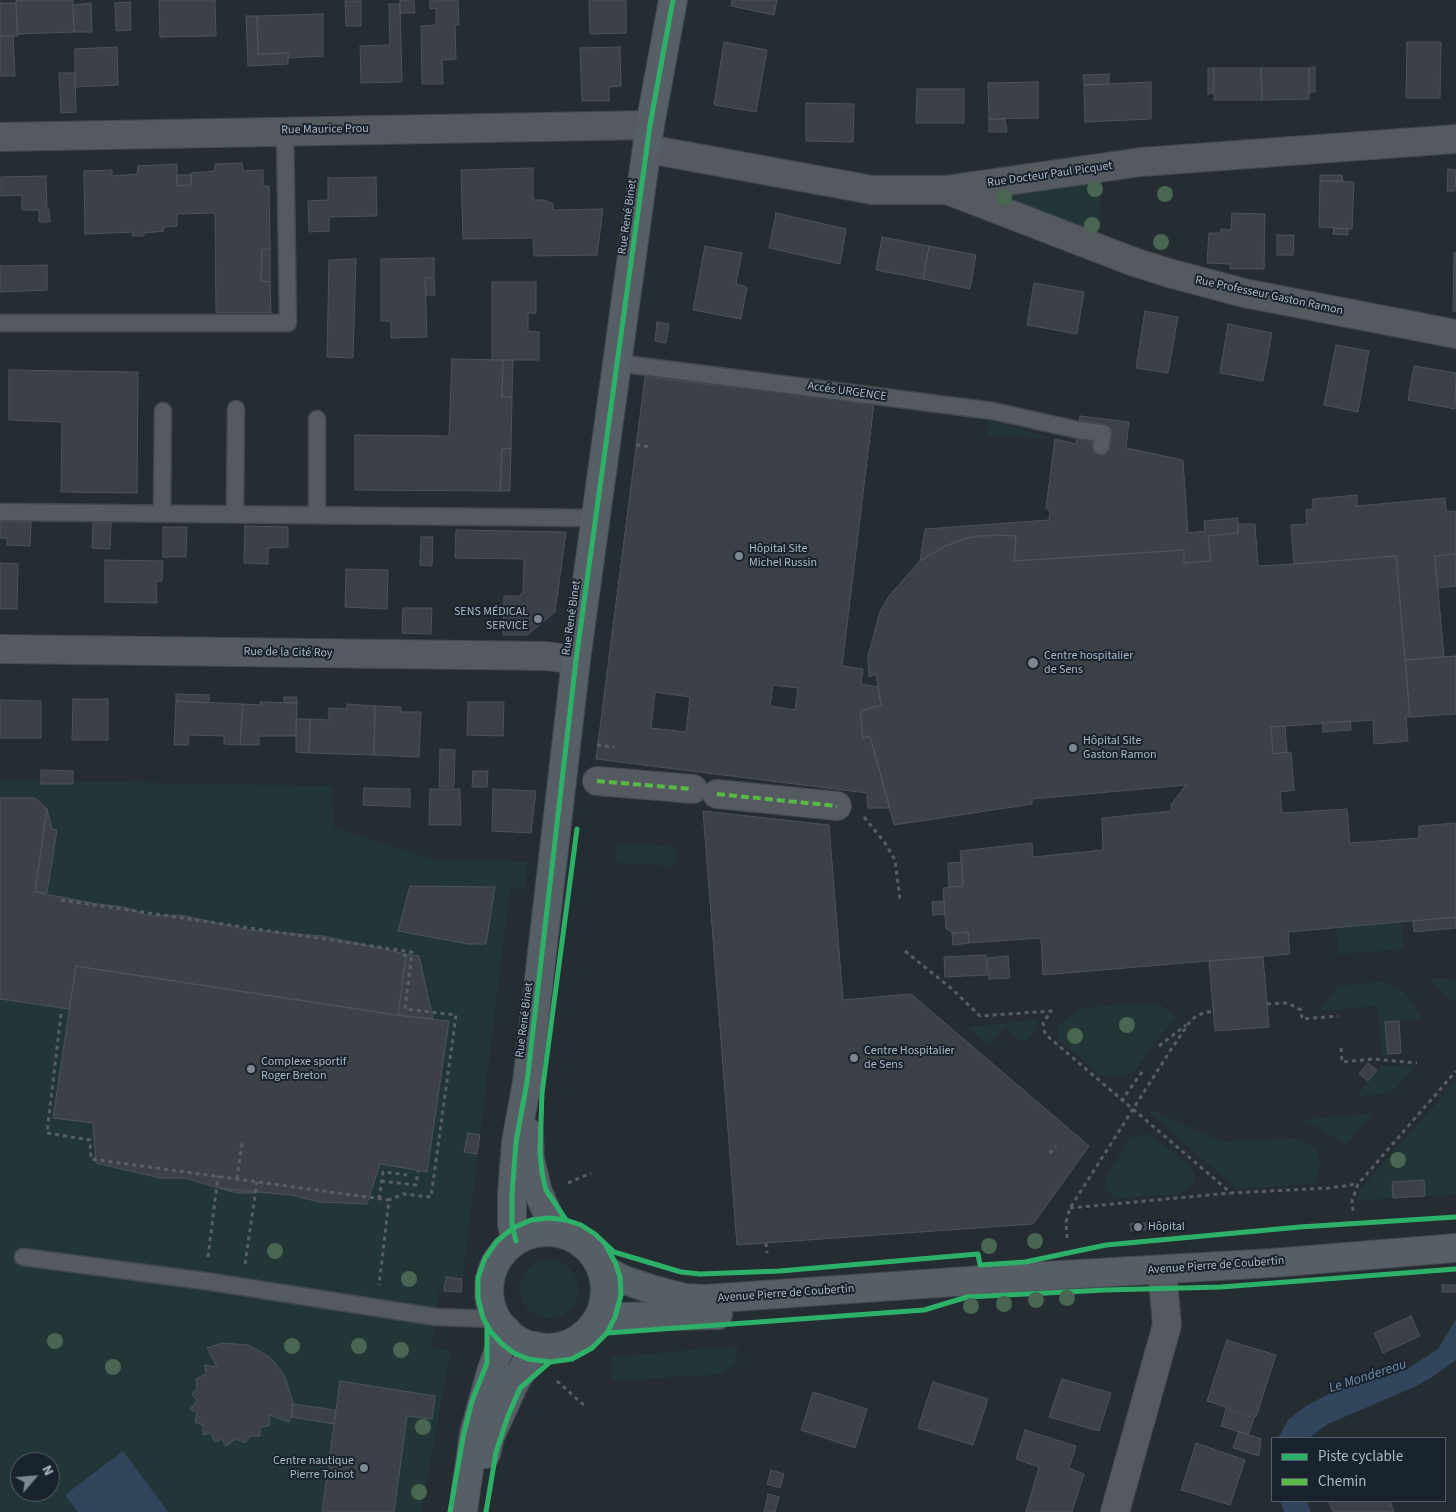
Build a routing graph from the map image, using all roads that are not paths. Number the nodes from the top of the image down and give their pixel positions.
1 (673, 0) edge
2 (284, 131) junction
3 (0, 136) edge
4 (649, 137) junction
5 (1456, 139) edge
6 (945, 190) junction
7 (0, 323) edge
8 (1456, 334) edge
9 (617, 363) junction
10 (236, 409) dead end
11 (162, 411) dead end
12 (317, 419) dead end
13 (1101, 446) dead end
14 (0, 512) edge
15 (162, 513) junction
16 (235, 514) junction
17 (317, 515) junction
18 (596, 518) junction
19 (0, 649) edge
20 (576, 660) junction
21 (596, 781) dead end
22 (836, 806) road end
23 (527, 1082) junction
24 (556, 1232) junction
25 (516, 1240) junction
26 (1456, 1248) edge
27 (23, 1257) dead end
28 (601, 1268) junction
29 (1162, 1270) junction
30 (975, 1281) junction
31 (601, 1312) junction
32 (501, 1325) junction
33 (536, 1346) junction
34 (464, 1512) edge
35 (474, 1512) edge
36 (1115, 1512) edge

1 - 4 street, Rue René Binet
2 - 3 street, Rue Maurice Prou
2 - 4 street, Rue Maurice Prou
2 - 7 lane
4 - 6 street, Rue Docteur Paul Picquet
4 - 9 street, Rue René Binet
5 - 6 street, Rue Docteur Paul Picquet
6 - 8 street, Rue Professeur Gaston Ramon
9 - 13 lane, Accés URGENCE
9 - 18 street, Rue René Binet
10 - 16 lane
11 - 15 lane
12 - 17 lane
14 - 15 lane
15 - 16 lane
16 - 17 lane
17 - 18 lane
18 - 20 street, Rue René Binet
19 - 20 street, Rue de la Cité Roy
20 - 23 street, Rue René Binet
21 - 22 street
23 - 24 street, Rue René Binet
23 - 25 street, Rue René Binet
24 - 25 street
24 - 28 street
25 - 32 street
26 - 29 street, Avenue Pierre de Coubertin
27 - 32 lane
28 - 30 street, Avenue Pierre de Coubertin
28 - 31 street
29 - 30 street, Avenue Pierre de Coubertin
29 - 36 street
30 - 31 street, Avenue Pierre de Coubertin
31 - 33 street
32 - 33 street
32 - 34 street
33 - 35 street

